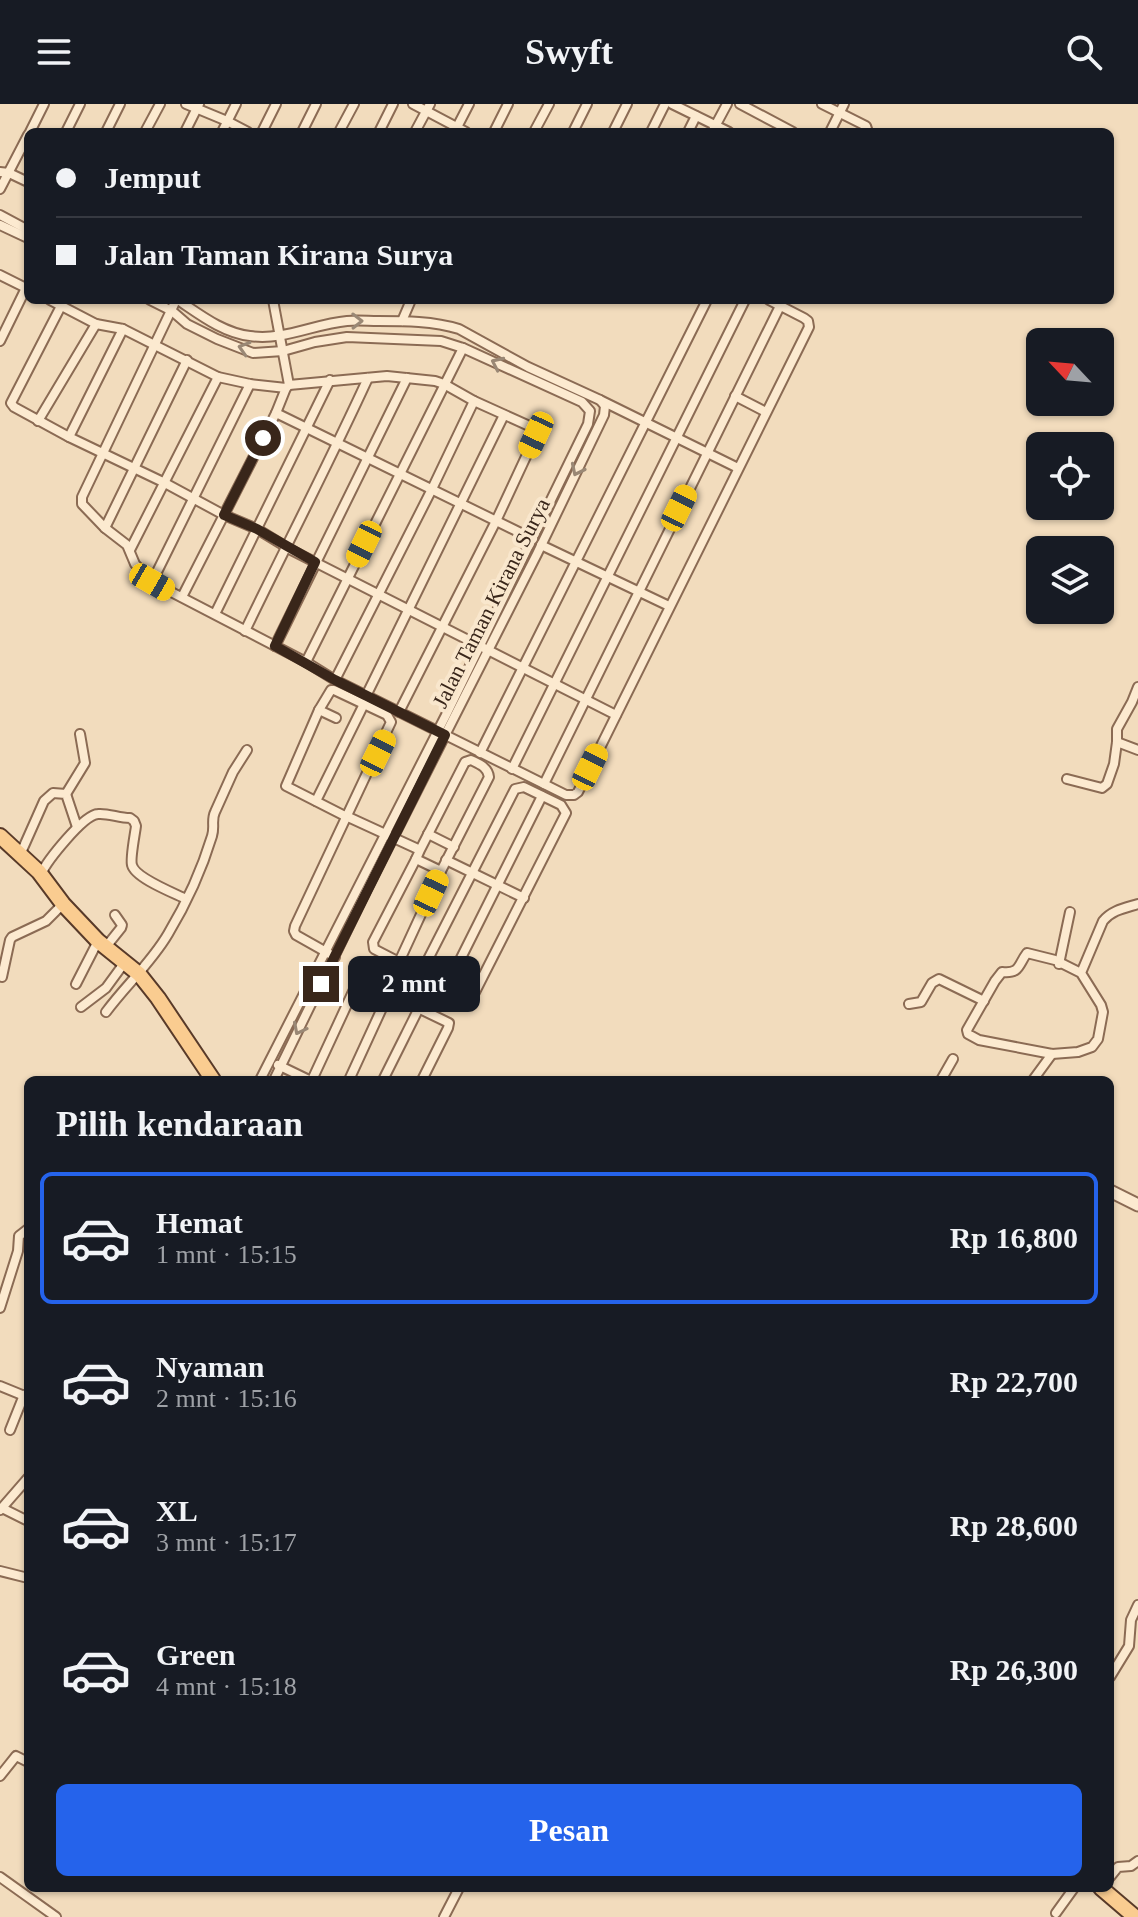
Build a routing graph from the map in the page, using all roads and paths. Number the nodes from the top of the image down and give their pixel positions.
1 (44, 104) edge
2 (80, 104) edge
3 (120, 104) edge
4 (160, 104) edge
5 (186, 104) edge
6 (236, 104) edge
7 (276, 104) edge
8 (316, 104) edge
9 (354, 104) edge
10 (393, 104) edge
11 (413, 104) edge
12 (469, 104) edge
13 (508, 104) edge
14 (549, 104) edge
15 (587, 104) edge
16 (627, 104) edge
17 (665, 104) edge
18 (672, 104) edge
19 (727, 104) edge
20 (740, 104) edge
21 (822, 104) edge
22 (198, 106) edge
23 (428, 107) edge
24 (842, 108) edge
25 (696, 116) junction
26 (227, 121) junction
27 (32, 128) edge
28 (68, 128) edge
29 (108, 128) edge
30 (147, 128) edge
31 (187, 128) edge
32 (224, 128) edge
33 (240, 128) edge
34 (264, 128) edge
35 (304, 128) edge
36 (341, 128) edge
37 (381, 128) edge
38 (417, 128) edge
39 (456, 128) edge
40 (460, 128) edge
41 (496, 128) edge
42 (536, 128) edge
43 (575, 128) edge
44 (615, 128) edge
45 (653, 128) edge
46 (690, 128) edge
47 (712, 128) edge
48 (714, 128) edge
49 (785, 128) edge
50 (832, 128) edge
51 (867, 128) edge
52 (24, 142) edge
53 (4, 172) edge
54 (24, 180) edge
55 (0, 189) edge
56 (0, 215) edge
57 (0, 225) edge
58 (24, 228) edge
59 (24, 236) edge
60 (0, 275) edge
61 (24, 287) edge
62 (24, 295) edge
63 (57, 304) edge
64 (158, 304) edge
65 (175, 304) edge
66 (183, 304) edge
67 (274, 304) edge
68 (409, 304) edge
69 (705, 304) edge
70 (743, 304) edge
71 (776, 304) edge
72 (61, 306) junction
73 (780, 306) junction
74 (172, 311) junction
75 (402, 321) junction
76 (96, 324) junction
77 (123, 329) junction
78 (280, 336) junction
79 (0, 341) edge
80 (155, 344) junction
81 (463, 348) junction
82 (283, 351) junction
83 (187, 360) junction
84 (218, 377) junction
85 (368, 378) junction
86 (407, 378) junction
87 (330, 380) junction
88 (250, 384) junction
89 (444, 384) junction
90 (288, 386) junction
91 (735, 396) junction
92 (600, 400) junction
93 (474, 401) junction
94 (766, 412) junction
95 (276, 413) junction
96 (504, 415) junction
97 (38, 421) junction
98 (646, 424) junction
99 (306, 428) junction
100 (69, 437) junction
101 (676, 438) junction
102 (338, 444) junction
103 (102, 453) junction
104 (707, 453) junction
105 (367, 457) junction
106 (133, 467) junction
107 (738, 468) junction
108 (399, 473) junction
109 (163, 482) junction
110 (432, 489) junction
111 (192, 498) junction
112 (461, 503) junction
113 (224, 515) junction
114 (496, 521) junction
115 (105, 528) junction
116 (257, 529) junction
117 (533, 539) junction
118 (541, 545) junction
119 (285, 547) junction
120 (130, 550) junction
121 (576, 561) junction
122 (315, 562) junction
123 (607, 576) junction
124 (347, 578) junction
125 (152, 582) junction
126 (638, 591) junction
127 (378, 593) junction
128 (182, 597) junction
129 (669, 606) junction
130 (407, 610) junction
131 (215, 614) junction
132 (441, 627) junction
133 (245, 631) junction
134 (275, 646) junction
135 (479, 646) junction
136 (488, 650) junction
137 (306, 662) junction
138 (523, 669) junction
139 (335, 680) junction
140 (554, 684) junction
141 (1138, 687) edge
142 (585, 699) junction
143 (365, 700) junction
144 (319, 710) junction
145 (399, 712) junction
146 (616, 715) junction
147 (336, 718) dead end
148 (441, 733) junction
149 (80, 734) dead end
150 (1117, 742) junction
151 (247, 750) dead end
152 (1138, 750) edge
153 (480, 753) junction
154 (512, 769) junction
155 (1067, 779) dead end
156 (544, 784) junction
157 (66, 794) junction
158 (542, 796) junction
159 (316, 801) junction
160 (346, 816) junction
161 (77, 827) junction
162 (428, 834) junction
163 (0, 836) edge
164 (389, 837) junction
165 (454, 847) junction
166 (20, 855) junction
167 (418, 855) junction
168 (446, 860) junction
169 (441, 871) junction
170 (471, 873) junction
171 (40, 875) junction
172 (498, 885) junction
173 (524, 898) junction
174 (186, 899) junction
175 (63, 904) junction
176 (1138, 904) edge
177 (1070, 912) dead end
178 (115, 915) dead end
179 (102, 944) junction
180 (325, 952) junction
181 (335, 957) junction
182 (125, 962) junction
183 (399, 962) junction
184 (1059, 964) junction
185 (421, 973) junction
186 (1081, 973) junction
187 (139, 974) junction
188 (2, 977) dead end
189 (76, 984) dead end
190 (447, 986) junction
191 (389, 993) junction
192 (984, 1001) junction
193 (909, 1004) dead end
194 (81, 1007) dead end
195 (419, 1008) junction
196 (106, 1012) dead end
197 (1052, 1054) junction
198 (953, 1059) dead end
199 (270, 1061) junction
200 (280, 1065) junction
201 (210, 1076) edge
202 (262, 1076) edge
203 (276, 1076) edge
204 (303, 1076) edge
205 (313, 1076) edge
206 (351, 1076) edge
207 (385, 1076) edge
208 (424, 1076) edge
209 (943, 1076) edge
210 (1036, 1076) edge
211 (1114, 1193) edge
212 (1138, 1205) edge
213 (24, 1232) edge
214 (0, 1308) edge
215 (0, 1386) edge
216 (24, 1395) edge
217 (24, 1400) edge
218 (10, 1430) dead end
219 (24, 1483) edge
220 (1, 1509) edge
221 (24, 1519) edge
222 (0, 1571) edge
223 (24, 1577) edge
224 (1138, 1605) edge
225 (1114, 1670) edge
226 (24, 1760) edge
227 (0, 1776) edge
228 (1138, 1861) edge
229 (1114, 1872) edge
230 (0, 1877) edge
231 (457, 1892) edge
232 (1071, 1892) edge
233 (1106, 1892) edge
234 (1056, 1913) dead end
235 (56, 1917) edge
236 (444, 1917) edge
237 (1135, 1917) edge

1 - 27 street
2 - 28 street
3 - 29 street
4 - 30 street
5 - 22 street
6 - 26 street
7 - 34 street
8 - 35 street
9 - 36 street
10 - 37 street
11 - 23 street
12 - 40 street
13 - 41 street
14 - 42 street
15 - 43 street
16 - 44 street
17 - 45 street
18 - 25 street
19 - 48 street
20 - 49 street
21 - 24 street
22 - 26 street
22 - 31 street
23 - 38 street
23 - 39 street
24 - 50 street
24 - 51 street
25 - 46 street
25 - 47 street
26 - 32 street
26 - 33 street
52 - 53 street
53 - 54 street
53 - 55 street
56 - 58 street
57 - 59 street
60 - 61 street
62 - 79 street
63 - 72 street
64 - 74 street
65 - 74 street
66 - 78 street
67 - 78 street
68 - 75 street
69 - 98 street
70 - 101 street
71 - 73 street
72 - 76 street
72 - 97 street
73 - 91 street
73 - 94 street
74 - 80 street
82 -> 74 street
78 -> 75 street
75 - 92 street
76 - 77 street
76 - 97 street
77 - 80 street
77 - 100 street
78 - 82 street
80 - 83 street
80 - 103 street
81 - 82 street
81 - 89 street
117 -> 81 street, Jalan Taman Kirana Surya
82 - 90 street
83 - 84 street
83 - 106 street
84 - 88 street
84 - 109 street
85 - 86 street
85 - 87 street
85 - 102 street
86 - 89 street
86 - 105 street
87 - 90 street
87 - 99 street
88 - 90 street
88 - 111 street
89 - 93 street
89 - 108 street
90 - 95 street
91 - 94 street
91 - 104 street
92 - 98 street
92 -> 118 street, Jalan Taman Kirana Surya
93 - 96 street
93 - 110 street
94 - 107 street
95 - 99 street
95 - 113 street
96 - 112 street
96 - 114 street
97 - 100 street
98 - 101 street
98 - 121 street
99 - 102 street
99 - 116 street
100 - 103 street
101 - 104 street
101 - 123 street
102 - 105 street
102 - 119 street
103 - 106 street
103 - 115 street
104 - 107 street
104 - 126 street
105 - 108 street
105 - 122 street
106 - 109 street
106 - 115 street
107 - 129 street
108 - 110 street
108 - 124 street
109 - 111 street
109 - 120 street
110 - 112 street
110 - 127 street
111 - 113 street
111 - 125 street
112 - 114 street
112 - 130 street
113 - 116 street
113 - 128 street
114 - 117 street
114 - 132 street
115 - 120 street
116 - 119 street
116 - 131 street
117 - 135 street, Jalan Taman Kirana Surya
118 - 121 street
118 - 136 street, Jalan Taman Kirana Surya
119 - 122 street
119 - 133 street
120 - 125 street
121 - 123 street
121 - 138 street
122 - 124 street
122 - 134 street
123 - 126 street
123 - 140 street
124 - 127 street
124 - 137 street
125 - 128 street
126 - 129 street
126 - 142 street
127 - 130 street
127 - 139 street
128 - 131 street
129 - 146 street
130 - 132 street
130 - 143 street
131 - 133 street
132 - 135 street
132 - 145 street
133 - 134 street
134 - 137 street
135 - 136 street
135 - 148 street, Jalan Taman Kirana Surya
136 - 138 street
136 - 148 street, Jalan Taman Kirana Surya
137 - 139 street
138 - 140 street
138 - 153 street
139 - 143 street
140 - 142 street
140 - 154 street
141 - 150 street
142 - 146 street
142 - 156 street
143 - 144 street
143 - 145 street
143 - 159 street
143 - 160 street
144 - 147 street
144 - 159 street
145 - 148 street
146 - 156 street
148 - 153 street
148 - 164 street, Jalan Taman Kirana Surya
149 - 157 street
150 - 152 street
150 - 155 street
151 - 174 street
153 - 154 street
154 - 156 street
157 - 161 street
157 - 166 street
158 - 170 street
158 - 172 street
158 - 173 street
159 - 160 street
160 - 164 street
160 - 180 street
161 - 171 street
161 - 174 street
162 - 165 street
162 - 165 street
162 - 167 street
163 - 166 main road
164 - 167 street
164 - 180 street, Jalan Taman Kirana Surya
164 - 181 street, Jalan Taman Kirana Surya
165 - 168 street
166 - 171 main road
167 - 169 street
167 - 183 street
168 - 169 street
168 - 170 street
169 - 183 street
170 - 172 street
170 - 185 street
171 - 175 main road
172 - 173 street
172 - 190 street
173 - 190 street
174 - 187 street
175 - 179 main road
175 - 188 street
176 - 186 street
177 - 184 street
178 - 179 street
179 - 182 main road
179 - 189 street
180 - 181 street
180 - 199 street, Jalan Taman Kirana Surya
181 -> 200 street, Jalan Taman Kirana Surya
182 - 187 main road
182 - 194 street
183 - 185 street
184 - 186 street
184 - 192 street
185 - 190 street
186 - 197 street
187 - 196 street
187 - 201 main road
191 - 195 street
191 - 205 street
191 - 206 street
192 - 193 street
192 - 197 street
195 - 207 street
195 - 208 street
197 - 210 street
198 - 209 street
199 - 200 street
199 - 202 street, Jalan Taman Kirana Surya
200 - 203 street, Jalan Taman Kirana Surya
200 - 204 street
211 - 212 street
213 - 214 street
215 - 216 street
217 - 218 street
219 - 220 street
220 - 221 street
222 - 223 street
224 - 225 street
226 - 227 street
228 - 229 street
230 - 235 street
231 - 236 street
232 - 234 street
233 - 237 main road

